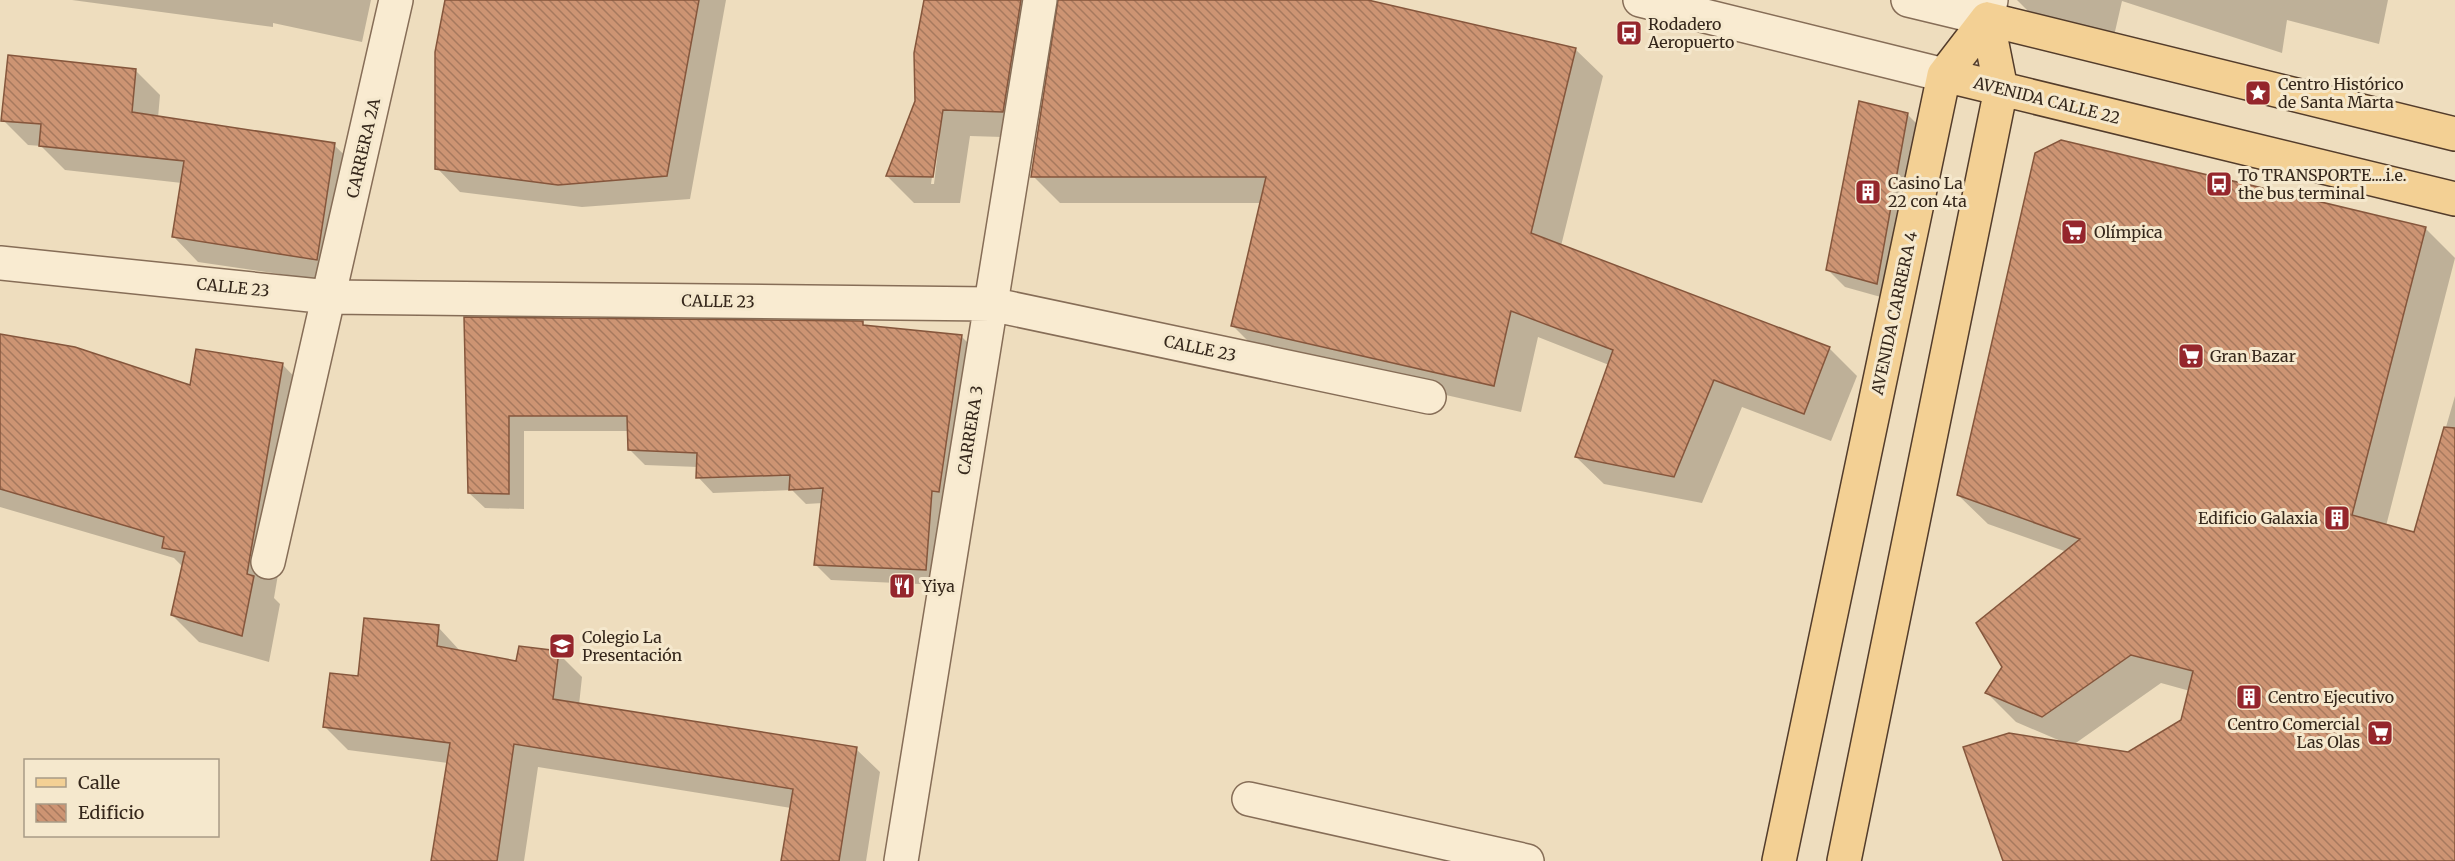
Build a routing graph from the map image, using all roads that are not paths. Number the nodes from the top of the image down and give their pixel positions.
1 (396, 0) edge
2 (1040, 0) edge
3 (1640, 0) edge
4 (1908, 0) edge
5 (1989, 10) edge
6 (1944, 75) junction
7 (2001, 89) junction
8 (2455, 134) edge
9 (2455, 199) edge
10 (0, 263) edge
11 (329, 297) junction
12 (990, 304) junction
13 (1429, 397) dead end
14 (268, 562) dead end
15 (1249, 799) dead end
16 (901, 861) edge
17 (1527, 861) edge
18 (1779, 861) edge
19 (1844, 861) edge

1 - 11 street, CARRERA 2A
2 - 12 street, CARRERA 3
3 - 6 street, AVENIDA CALLE 22
4 - 5 street
5 - 6 main road, AVENIDA CARRERA 4
5 - 7 main road
5 - 8 main road
6 - 7 main road, AVENIDA CALLE 22
6 - 18 main road, AVENIDA CARRERA 4
7 - 9 main road, AVENIDA CALLE 22
7 - 19 main road
10 - 11 street, CALLE 23
11 - 12 street, CALLE 23
11 - 14 street, CARRERA 2A
12 - 13 street, CALLE 23
12 - 16 street, CARRERA 3
15 - 17 street

